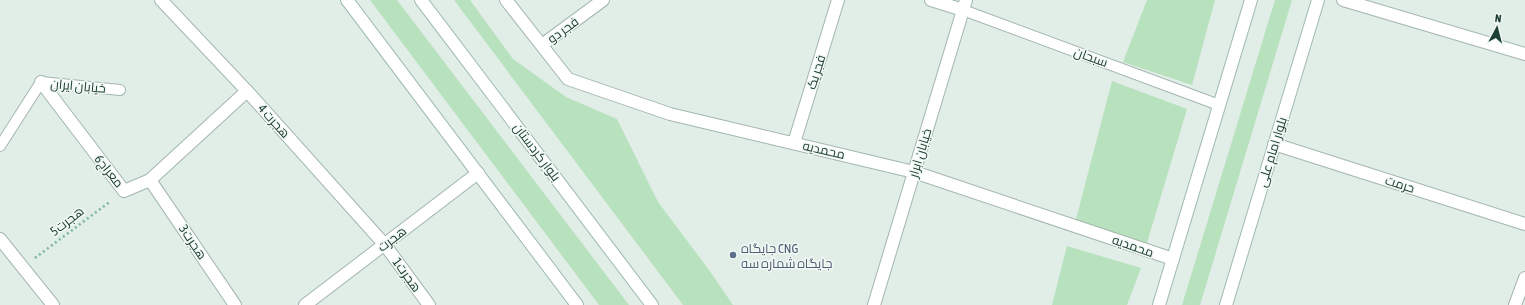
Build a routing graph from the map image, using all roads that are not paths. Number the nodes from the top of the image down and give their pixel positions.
1 (161, 0) edge
2 (347, 0) edge
3 (421, 0) edge
4 (506, 0) edge
5 (603, 0) edge
6 (838, 0) edge
7 (932, 0) edge
8 (1251, 0) edge
9 (1318, 0) edge
10 (1343, 0) edge
11 (964, 5) edge
12 (542, 45) junction
13 (1525, 54) edge
14 (41, 82) junction
15 (120, 90) dead end
16 (247, 91) junction
17 (1219, 105) junction
18 (794, 143) junction
19 (1274, 144) junction
20 (0, 146) edge
21 (914, 172) junction
22 (478, 173) junction
23 (150, 180) junction
24 (1525, 224) edge
25 (0, 239) edge
26 (385, 245) junction
27 (1173, 259) junction
28 (1525, 278) edge
29 (53, 305) edge
30 (235, 305) edge
31 (305, 305) edge
32 (429, 305) edge
33 (577, 305) edge
34 (652, 305) edge
35 (874, 305) edge
36 (1159, 305) edge
37 (1226, 305) edge
38 (1515, 305) edge

1 - 16 street, هجرت 4
2 - 22 street
3 - 34 street, بلوار کردستان
4 - 12 street, محمدیه
5 - 12 street, فجر دو
6 - 18 street, فجر یک
7 - 11 street
8 - 17 street
9 - 19 street, بلوار امام علی
10 - 13 street
11 - 17 lane, سبحان
11 - 21 street, خیابان ابرار
12 - 18 street, محمدیه
14 - 15 lane, خیابان ایران
14 - 20 lane, خیابان ایران
14 - 23 street, معراج6
16 - 23 street, معراج6
16 - 26 street, هجرت 4
17 - 27 street
18 - 21 street, محمدیه
19 - 24 street, حرمت
19 - 37 street, بلوار امام علی
21 - 27 street, محمدیه
21 - 35 street, خیابان ابرار
22 - 26 street, هجرت
22 - 33 street
23 - 30 street, هجرت3
25 - 29 street
26 - 31 street, هجرت
26 - 32 street, هجرت1
27 - 36 street
28 - 38 street

